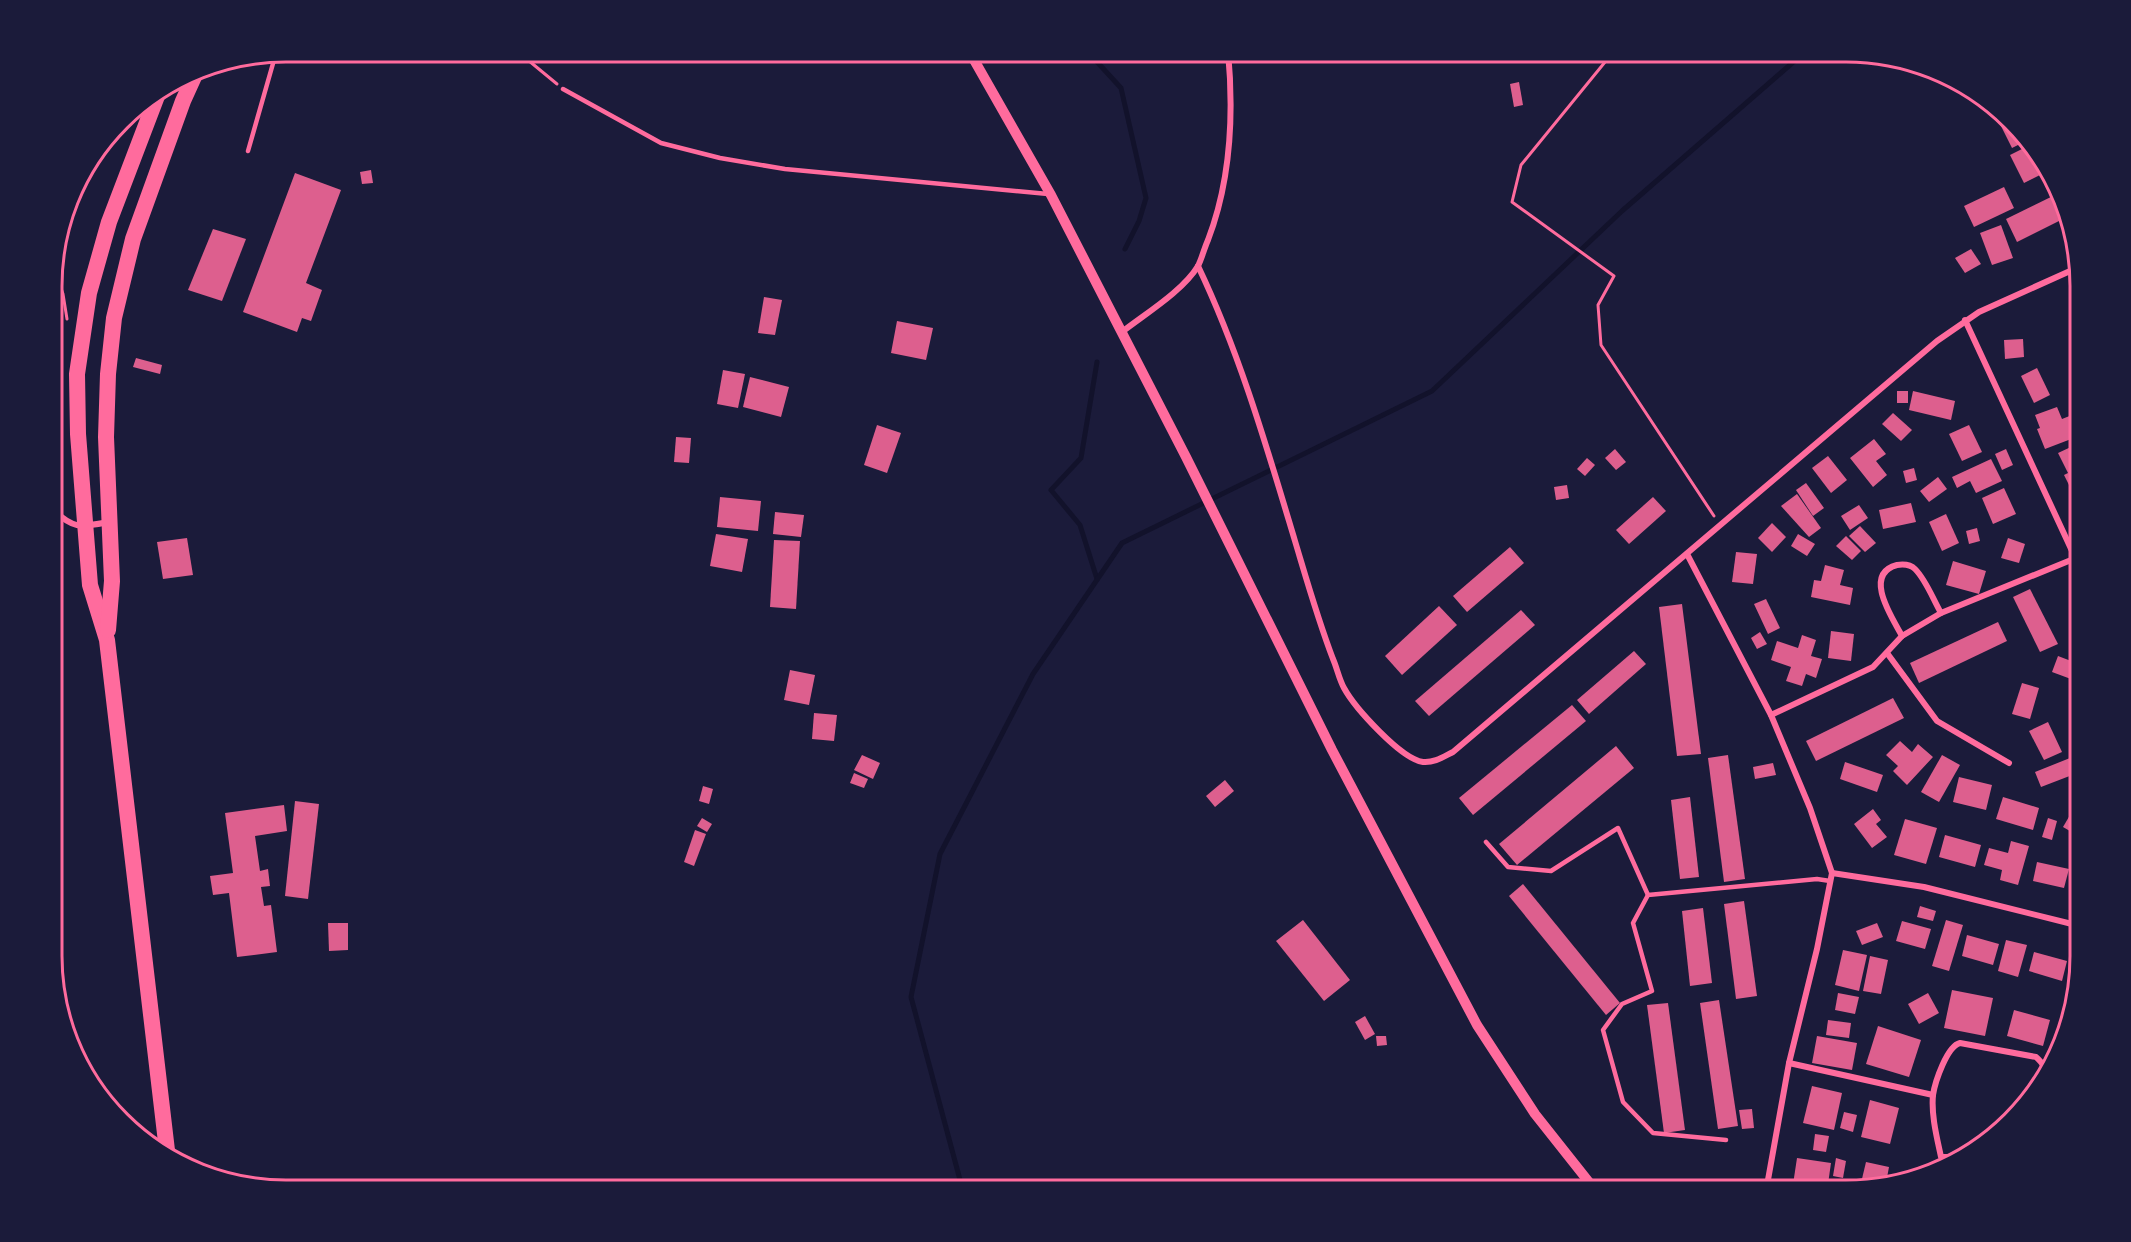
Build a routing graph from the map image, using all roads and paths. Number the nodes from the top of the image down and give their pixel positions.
1 (273, 62) edge
2 (530, 62) edge
3 (975, 62) edge
4 (1228, 62) edge
5 (1605, 62) edge
6 (191, 83) edge
7 (562, 88) joint
8 (154, 104) edge
9 (248, 151) dead end
10 (1051, 195) junction
11 (1198, 266) junction
12 (2069, 271) edge
13 (62, 291) edge
14 (1965, 320) junction
15 (69, 329) dead end
16 (1122, 332) junction
17 (62, 518) edge
18 (110, 522) junction
19 (1720, 525) junction
20 (85, 526) junction
21 (2070, 545) edge
22 (1687, 554) junction
23 (2070, 560) edge
24 (1941, 613) junction
25 (1902, 636) junction
26 (107, 640) junction
27 (1887, 653) junction
28 (1771, 715) junction
29 (2009, 763) dead end
30 (1486, 842) dead end
31 (1832, 873) junction
32 (1830, 881) junction
33 (1648, 895) junction
34 (2070, 924) edge
35 (1789, 1063) junction
36 (2043, 1063) edge
37 (1933, 1095) junction
38 (1726, 1140) dead end
39 (167, 1147) edge
40 (1941, 1157) joint
41 (1945, 1157) edge
42 (1587, 1180) edge
43 (1768, 1180) edge

1 - 9 lane
2 - 7 path
3 - 10 street
4 - 11 street
5 - 19 path
6 - 18 highway
7 - 10 lane
8 - 20 highway
10 - 16 street
11 - 16 street
11 - 22 street
12 - 14 street
13 - 15 path
14 - 19 street
14 - 21 street
16 - 42 street
17 - 20 street
18 - 20 street
18 - 26 highway
19 - 22 street
20 - 26 highway
22 - 28 street
23 - 24 street
24 - 25 street
24 - 25 street
25 - 27 street
26 - 39 highway
27 - 28 street
27 - 29 street
28 - 31 street
30 - 33 lane
31 - 32 street
31 - 34 street
32 - 33 lane
32 - 35 street
33 - 38 lane
35 - 37 street
35 - 43 street
36 - 37 street
37 - 40 street
40 - 41 street

